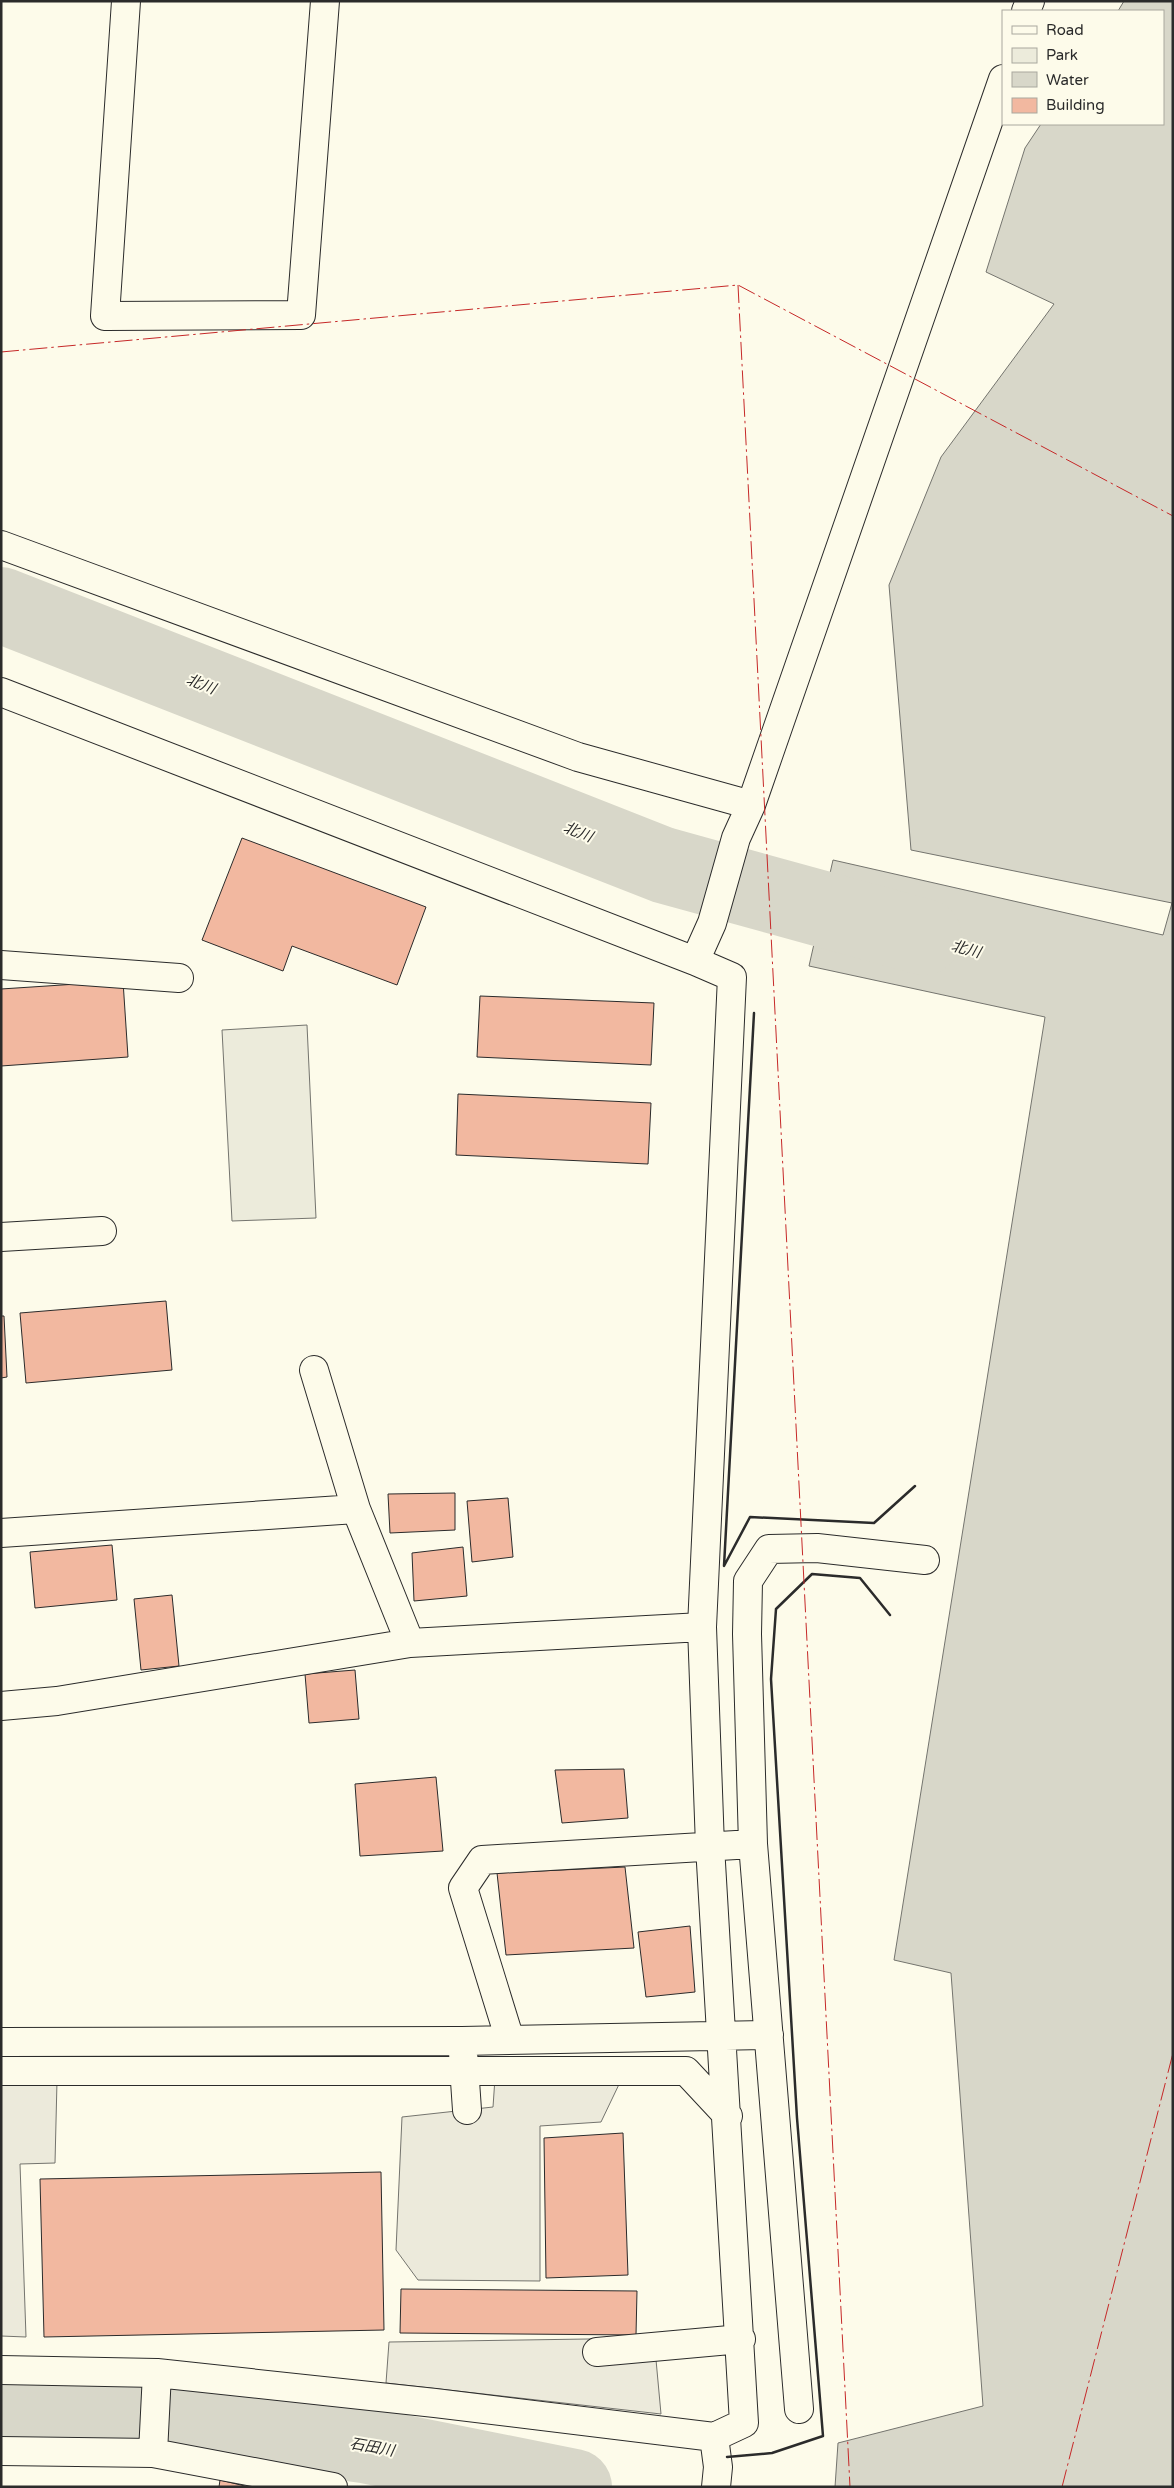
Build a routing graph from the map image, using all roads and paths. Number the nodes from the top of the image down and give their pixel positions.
1 (126, 1) edge
2 (325, 1) edge
3 (1002, 82) edge
4 (1, 545) edge
5 (1, 692) edge
6 (751, 805) junction
7 (695, 961) junction
8 (1, 965) edge
9 (179, 978) dead end
10 (102, 1231) dead end
11 (1, 1237) edge
12 (314, 1370) dead end
13 (356, 1509) junction
14 (1, 1533) edge
15 (924, 1560) dead end
16 (702, 1627) junction
17 (410, 1643) junction
18 (1, 1706) edge
19 (753, 1844) junction
20 (710, 1846) junction
21 (769, 2035) junction
22 (723, 2038) junction
23 (510, 2040) junction
24 (462, 2041) junction
25 (1, 2042) edge
26 (464, 2070) junction
27 (1, 2071) edge
28 (467, 2110) dead end
29 (728, 2116) junction
30 (741, 2339) junction
31 (597, 2352) dead end
32 (1, 2370) edge
33 (157, 2373) junction
34 (799, 2410) dead end
35 (714, 2437) junction
36 (1, 2451) edge
37 (153, 2453) junction
38 (333, 2487) edge
39 (716, 2487) edge

1 - 2 street
3 - 6 street
4 - 6 street
5 - 7 street
6 - 7 street
7 - 16 street
8 - 9 street
10 - 11 street
12 - 13 street
13 - 14 street
13 - 17 street
15 - 19 street
16 - 17 street
16 - 20 street
17 - 18 street
19 - 20 street
19 - 21 street
20 - 22 street
20 - 23 street
21 - 22 street
21 - 34 street
22 - 23 street
22 - 29 street
23 - 24 street
24 - 25 street
24 - 26 street
26 - 27 street
26 - 28 street
26 - 29 street
29 - 30 street
30 - 31 street
30 - 35 street
32 - 33 street
33 - 35 street
33 - 37 street
35 - 39 street
36 - 37 street
37 - 38 street

